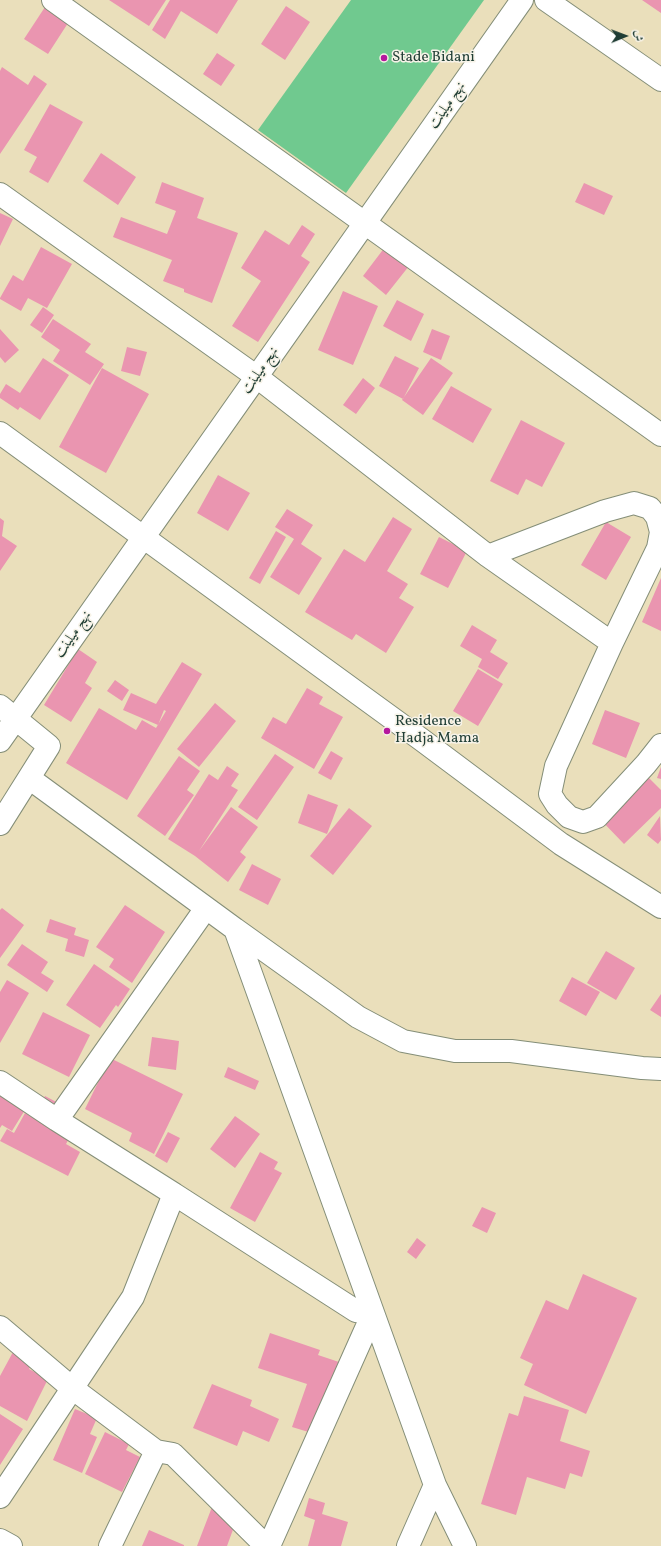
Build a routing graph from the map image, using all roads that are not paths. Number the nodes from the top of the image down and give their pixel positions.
1 (53, 0) edge
2 (522, 0) edge
3 (546, 0) edge
4 (661, 80) edge
5 (0, 194) edge
6 (365, 223) junction
7 (257, 377) junction
8 (0, 433) edge
9 (661, 435) edge
10 (144, 537) junction
11 (488, 556) junction
12 (612, 643) junction
13 (8, 712) edge
14 (0, 741) edge
15 (661, 745) edge
16 (29, 778) junction
17 (0, 824) edge
18 (661, 907) edge
19 (206, 908) junction
20 (235, 929) junction
21 (283, 963) junction
22 (257, 989) junction
23 (661, 1069) edge
24 (0, 1082) edge
25 (57, 1120) junction
26 (174, 1194) junction
27 (373, 1313) junction
28 (0, 1327) edge
29 (72, 1388) junction
30 (156, 1451) junction
31 (435, 1485) junction
32 (0, 1497) edge
33 (0, 1540) edge
34 (11, 1546) edge
35 (110, 1546) edge
36 (268, 1546) edge
37 (408, 1546) edge
38 (465, 1546) edge

1 - 6 street
2 - 6 street, نهج ميلينت
3 - 4 street
5 - 7 street
6 - 7 street, نهج ميلينت
6 - 9 street
7 - 10 street, نهج ميلينت
7 - 11 street
8 - 10 street
10 - 13 street, نهج ميلينت
10 - 18 street
11 - 12 street
11 - 12 street
12 - 15 street
13 - 14 street, نهج ميلينت
13 - 16 street
16 - 17 street
16 - 19 street
19 - 20 street
19 - 25 street
20 - 21 street
20 - 22 street
21 - 22 street
21 - 23 street
22 - 27 street
24 - 25 street
25 - 26 street
26 - 27 street
26 - 29 street
27 - 31 street
27 - 36 street
28 - 29 street
29 - 30 street
29 - 32 street
30 - 35 street
30 - 36 street
31 - 37 street
31 - 38 street
33 - 34 street

